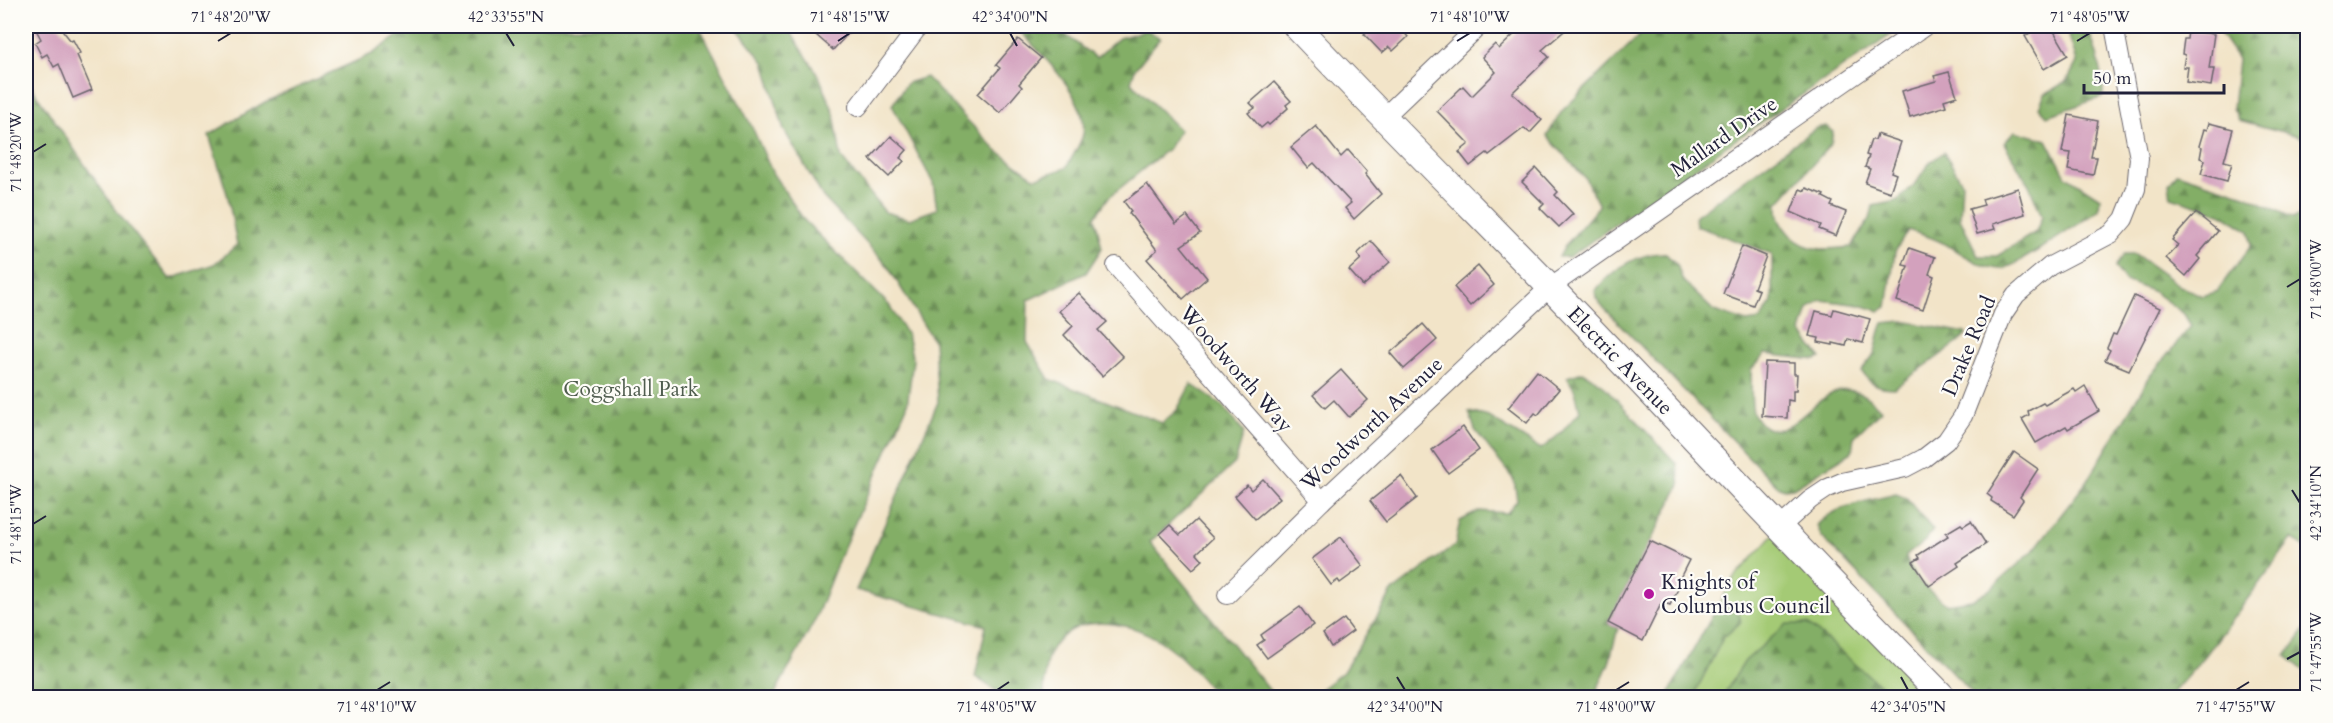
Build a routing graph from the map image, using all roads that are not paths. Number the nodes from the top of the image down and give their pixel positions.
1 (919, 26) edge
2 (1296, 26) edge
3 (1479, 26) edge
4 (1925, 26) edge
5 (2114, 26) edge
6 (858, 107) dead end
7 (1383, 118) junction
8 (1116, 266) dead end
9 (1550, 287) junction
10 (1322, 501) junction
11 (1779, 528) junction
12 (1227, 596) dead end
13 (1944, 698) edge

1 - 6 street
2 - 7 main road, Electric Avenue
3 - 7 street
4 - 9 street, Mallard Drive
5 - 11 street, Drake Road
7 - 9 main road, Electric Avenue
8 - 10 street, Woodworth Way
9 - 10 street, Woodworth Avenue
9 - 11 main road, Electric Avenue
10 - 12 street, Woodworth Avenue
11 - 13 main road, Electric Avenue

